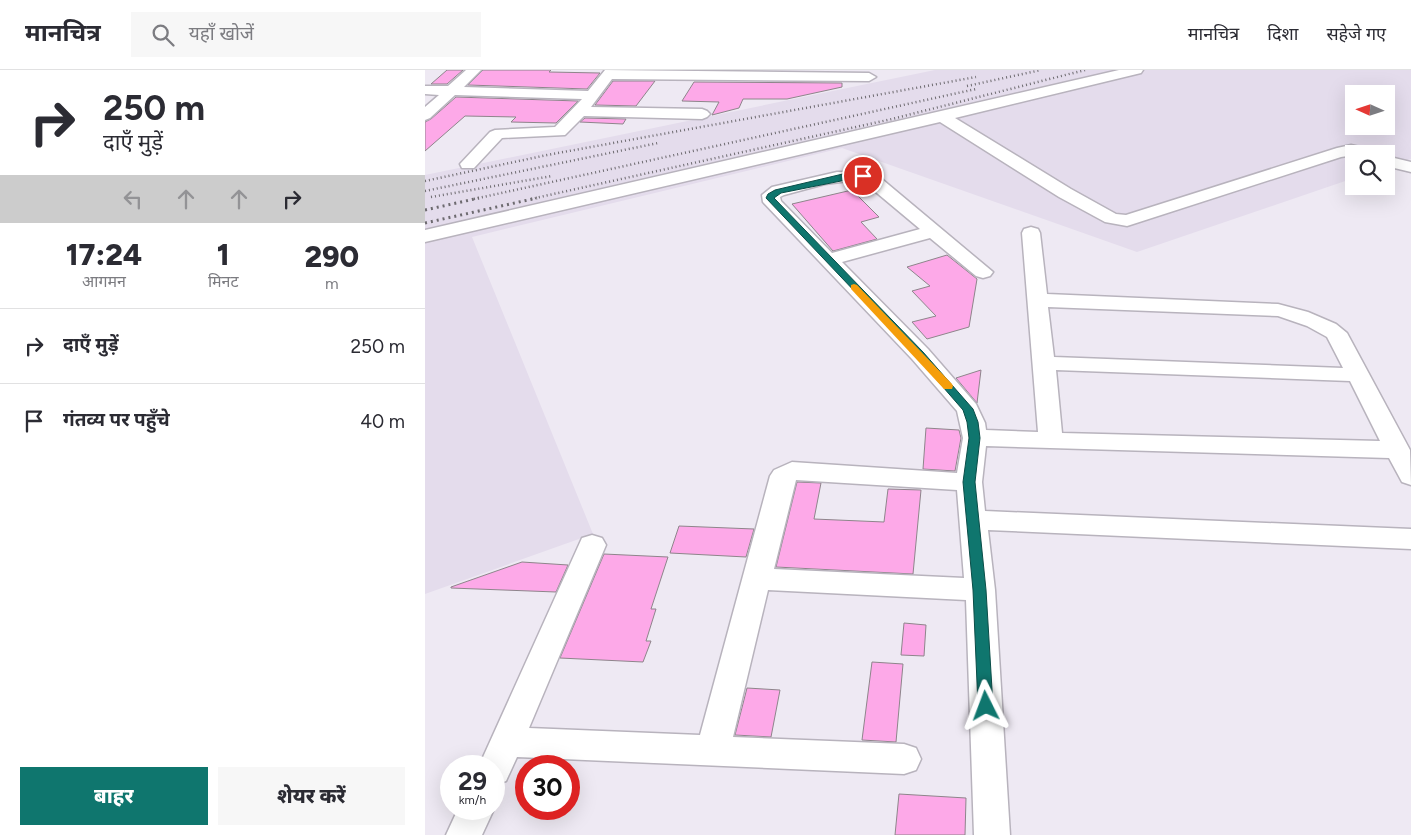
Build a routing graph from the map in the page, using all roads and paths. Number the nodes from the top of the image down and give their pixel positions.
1 (474, 70) edge
2 (1136, 70) edge
3 (611, 72) edge
4 (762, 73) edge
5 (869, 77) dead end
6 (425, 90) edge
7 (451, 91) junction
8 (592, 95) junction
9 (580, 111) junction
10 (702, 114) dead end
11 (425, 115) edge
12 (943, 117) junction
13 (1345, 151) edge
14 (1395, 163) edge
15 (468, 164) dead end
16 (1411, 167) edge
17 (933, 230) junction
18 (1031, 233) dead end
19 (425, 236) edge
20 (829, 260) junction
21 (983, 272) dead end
22 (1037, 300) junction
23 (1044, 363) junction
24 (1359, 375) junction
25 (975, 438) junction
26 (1051, 440) junction
27 (1398, 450) junction
28 (1411, 476) edge
29 (969, 482) junction
30 (972, 520) junction
31 (1411, 540) edge
32 (592, 544) dead end
33 (758, 579) junction
34 (980, 590) junction
35 (713, 751) junction
36 (500, 755) edge
37 (505, 756) edge
38 (904, 759) dead end
39 (470, 820) edge
40 (463, 835) edge
41 (992, 835) edge

1 - 7 street
2 - 12 street
3 - 4 street
3 - 8 street
4 - 5 street
6 - 7 street
7 - 8 street
7 - 11 street
8 - 9 street
9 - 10 street
9 - 15 street
12 - 13 street
12 - 19 street
14 - 16 street
17 - 20 street
17 - 20 street
17 - 21 street
18 - 22 street
20 - 25 street
22 - 23 street
22 - 24 street
23 - 24 street
23 - 26 street
24 - 27 street
25 - 26 street
25 - 29 street
26 - 27 street
27 - 28 street
29 - 30 street
29 - 33 street
30 - 31 street
30 - 34 street
32 - 36 street
33 - 34 street
33 - 35 street
34 - 41 street
35 - 37 street
35 - 38 street
39 - 40 street

